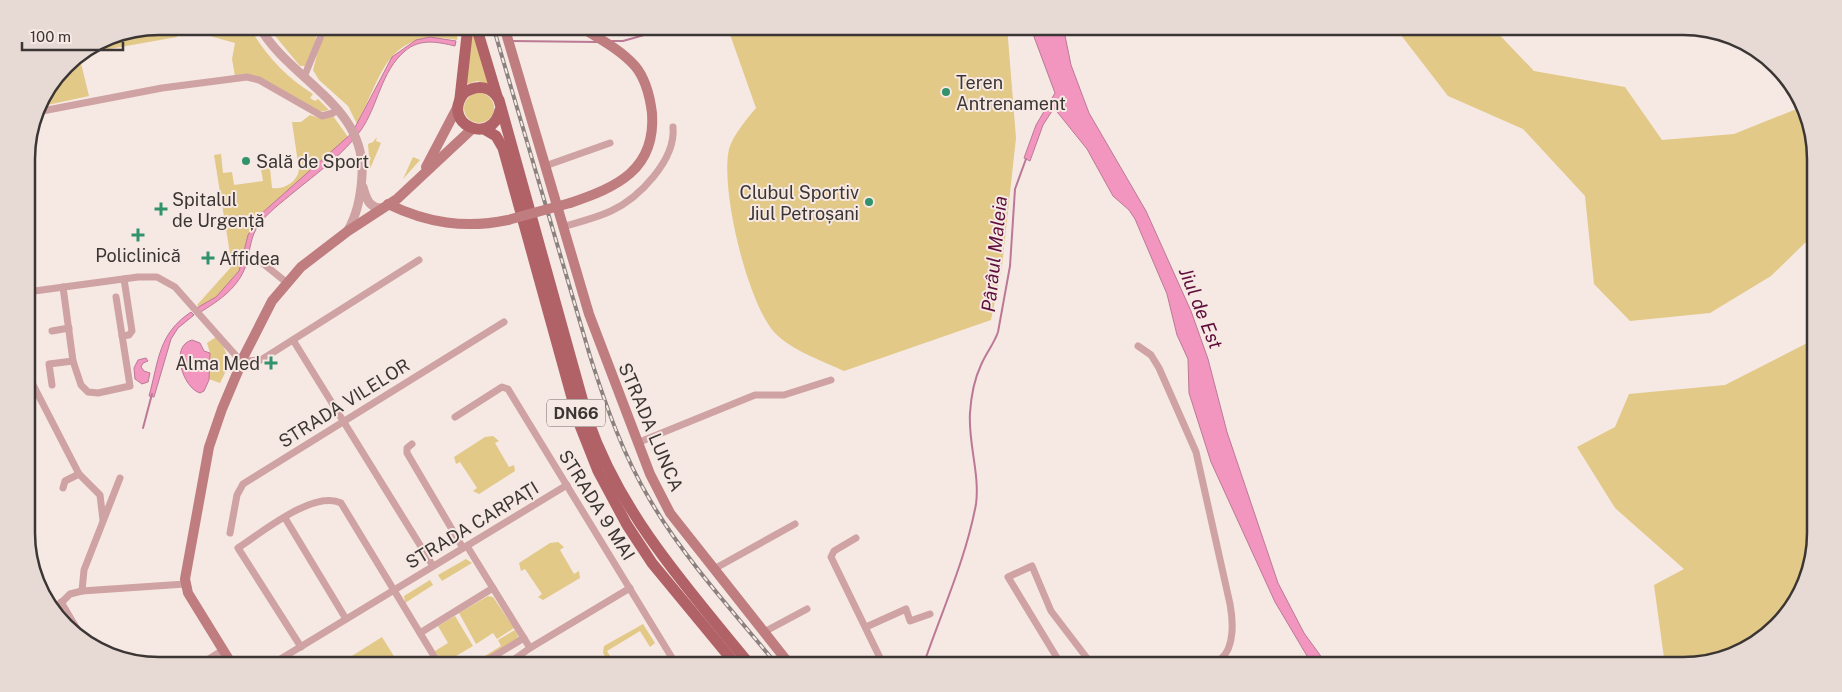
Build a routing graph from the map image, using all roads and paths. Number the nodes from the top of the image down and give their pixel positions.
1 (265, 35) edge
2 (321, 35) edge
3 (467, 35) edge
4 (479, 35) edge
5 (508, 35) edge
6 (593, 35) edge
7 (304, 78) junction
8 (497, 96) junction
9 (459, 102) junction
10 (338, 108) junction
11 (500, 110) junction
12 (45, 111) edge
13 (673, 127) dead end
14 (479, 129) junction
15 (610, 144) dead end
16 (545, 166) junction
17 (424, 172) junction
18 (362, 184) junction
19 (385, 206) junction
20 (562, 227) junction
21 (348, 231) junction
22 (419, 260) dead end
23 (260, 261) dead end
24 (124, 279) junction
25 (286, 282) junction
26 (64, 287) junction
27 (35, 291) edge
28 (116, 297) dead end
29 (129, 312) junction
30 (119, 314) junction
31 (504, 322) dead end
32 (69, 328) junction
33 (52, 331) dead end
34 (122, 336) junction
35 (293, 340) junction
36 (1138, 346) dead end
37 (73, 360) junction
38 (242, 360) junction
39 (831, 380) dead end
40 (52, 385) dead end
41 (35, 389) edge
42 (455, 417) dead end
43 (344, 420) junction
44 (637, 443) junction
45 (412, 444) dead end
46 (79, 474) junction
47 (120, 478) dead end
48 (567, 485) junction
49 (63, 488) dead end
50 (285, 518) junction
51 (104, 520) junction
52 (795, 524) dead end
53 (230, 533) dead end
54 (856, 538) dead end
55 (465, 547) junction
56 (433, 566) junction
57 (714, 569) junction
58 (185, 584) junction
59 (493, 588) junction
60 (630, 588) junction
61 (394, 590) junction
62 (82, 591) junction
63 (61, 602) junction
64 (58, 605) edge
65 (807, 609) dead end
66 (930, 614) dead end
67 (346, 619) junction
68 (73, 622) edge
69 (866, 627) junction
70 (764, 632) junction
71 (420, 633) junction
72 (524, 638) junction
73 (301, 647) junction
74 (530, 648) junction
75 (223, 650) junction
76 (212, 657) edge
77 (227, 657) edge
78 (284, 657) edge
79 (435, 657) edge
80 (493, 657) edge
81 (518, 657) edge
82 (672, 657) edge
83 (730, 657) edge
84 (744, 657) edge
85 (784, 657) edge
86 (880, 657) edge
87 (1057, 657) edge
88 (1086, 657) edge
89 (1221, 657) edge

1 - 7 street
2 - 7 street
3 - 9 main road
4 - 8 main road
5 - 16 main road, STRADA LUNCA
6 - 19 main road, bridge
7 - 10 street
8 - 9 main road
8 - 11 main road
9 - 14 main road
9 - 17 main road
10 - 12 street
10 - 18 street
11 - 14 main road
11 - 84 main road, DN66
13 - 20 street
14 - 17 main road
14 - 83 main road, DN66
15 - 16 street
16 - 20 main road, STRADA LUNCA
17 - 19 main road
18 - 19 street
18 - 21 street
19 - 21 main road
20 - 44 main road, STRADA LUNCA
21 - 25 main road
22 - 35 street
23 - 25 street
24 - 26 street
24 - 29 street
24 - 38 street
25 - 38 main road
26 - 27 street
26 - 32 street
28 - 30 street
29 - 30 street
29 - 34 street
30 - 34 street
31 - 43 street, STRADA VILELOR
32 - 33 street
32 - 37 street
34 - 37 street
35 - 38 street
35 - 43 street
36 - 89 street
37 - 40 street
38 - 58 main road
39 - 44 street
41 - 46 street
42 - 48 street, STRADA 9 MAI
43 - 53 street, STRADA VILELOR
43 - 56 street
44 - 57 main road, STRADA LUNCA
45 - 55 street
46 - 49 street
46 - 51 street
47 - 51 street
48 - 55 street, STRADA CARPAȚI
48 - 60 street, STRADA 9 MAI
50 - 61 street
50 - 67 street
50 - 73 street
51 - 62 street
52 - 57 street
54 - 69 street
55 - 56 street, STRADA CARPAȚI
55 - 59 street
56 - 61 street, STRADA CARPAȚI
57 - 70 main road, STRADA LUNCA
58 - 62 street
58 - 75 main road
59 - 71 street
59 - 72 street
60 - 74 street, STRADA 9 MAI
60 - 82 street, STRADA 9 MAI
61 - 67 street, STRADA CARPAȚI
61 - 71 street, STRADA CARPAȚI
62 - 63 street
63 - 64 street
63 - 68 street
65 - 70 street
66 - 69 street
67 - 73 street, STRADA CARPAȚI
69 - 86 street
70 - 85 main road, STRADA LUNCA
71 - 79 street, STRADA CARPAȚI
72 - 74 street
72 - 80 street
73 - 78 street, STRADA CARPAȚI
74 - 81 street, STRADA 9 MAI
75 - 76 street
75 - 77 main road
87 - 88 street

